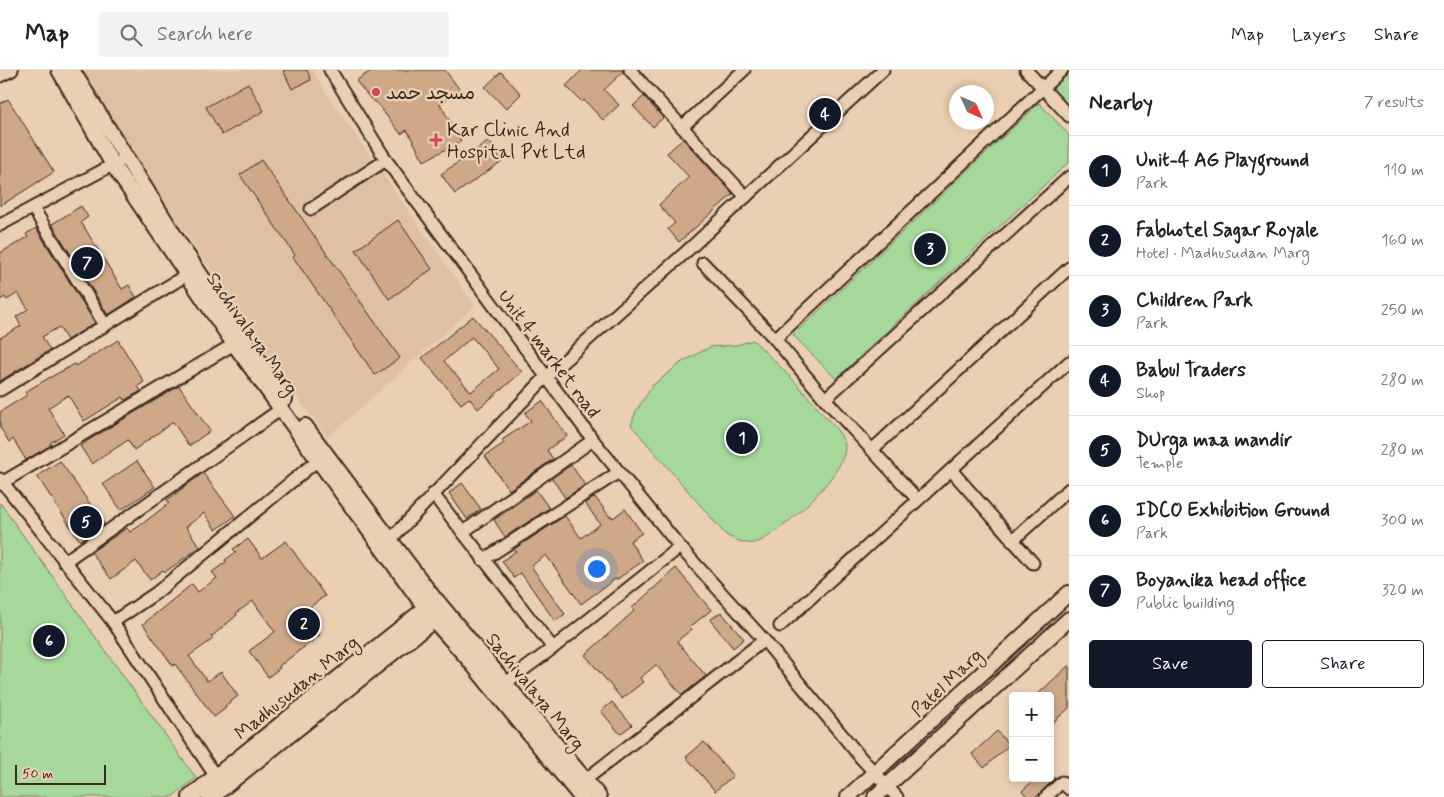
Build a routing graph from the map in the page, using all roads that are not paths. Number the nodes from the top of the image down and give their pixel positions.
1 (12, 70) edge
2 (59, 70) edge
3 (72, 70) edge
4 (330, 70) edge
5 (630, 70) edge
6 (744, 70) edge
7 (883, 70) edge
8 (1026, 70) edge
9 (1062, 70) edge
10 (0, 76) edge
11 (1043, 88) junction
12 (1069, 116) edge
13 (682, 127) junction
14 (386, 160) junction
15 (119, 161) junction
16 (1069, 177) edge
17 (746, 197) junction
18 (33, 208) junction
19 (311, 208) dead end
20 (0, 225) edge
21 (703, 262) dead end
22 (1069, 268) edge
23 (188, 274) junction
24 (105, 325) junction
25 (776, 339) junction
26 (234, 344) junction
27 (1068, 366) edge
28 (545, 378) junction
29 (0, 390) edge
30 (825, 399) junction
31 (281, 410) junction
32 (593, 440) junction
33 (872, 450) junction
34 (321, 457) junction
35 (951, 470) junction
36 (618, 472) junction
37 (1, 482) edge
38 (1069, 489) edge
39 (432, 494) junction
40 (918, 499) junction
41 (463, 532) junction
42 (390, 540) junction
43 (1012, 541) junction
44 (680, 546) junction
45 (483, 560) junction
46 (64, 562) junction
47 (1034, 563) dead end
48 (1069, 593) edge
49 (435, 610) junction
50 (1069, 619) edge
51 (114, 622) junction
52 (780, 626) dead end
53 (764, 640) junction
54 (554, 648) junction
55 (500, 688) junction
56 (875, 773) junction
57 (216, 777) junction
58 (888, 786) junction
59 (580, 789) edge
60 (1069, 789) edge
61 (193, 796) edge
62 (210, 797) edge
63 (598, 797) edge
64 (848, 797) edge
65 (876, 797) edge
66 (898, 797) edge
67 (1046, 797) edge

1 - 10 street
2 - 15 street, Sachivalaya Marg
3 - 15 street, Sachivalaya Marg
4 - 14 street, Unit 4 market road
5 - 13 street
6 - 13 street
7 - 17 street
8 - 11 street
9 - 11 street
11 - 12 street
11 - 25 street
13 - 17 street
14 - 19 street
14 - 28 street, Unit 4 market road
15 - 18 street
15 - 23 street, Sachivalaya Marg
15 - 34 street, Sachivalaya Marg
16 - 30 street
17 - 28 street
18 - 20 street
18 - 24 street
21 - 25 street
22 - 33 street
23 - 24 street
23 - 26 street, Sachivalaya Marg
24 - 29 street
25 - 30 street
26 - 31 street, Sachivalaya Marg
26 - 37 street
27 - 35 street
28 - 32 street, Unit 4 market road
28 - 39 street
30 - 33 street
31 - 34 street, Sachivalaya Marg
31 - 46 street
32 - 36 street, Unit 4 market road
32 - 41 street
33 - 40 street
34 - 42 street, Sachivalaya Marg
34 - 49 street, Sachivalaya Marg
34 - 51 street
35 - 40 street
35 - 43 street
36 - 44 street, Unit 4 market road
36 - 45 street
37 - 46 street
38 - 43 street
39 - 41 street
39 - 42 street
40 - 52 street
41 - 45 street
42 - 49 street, Sachivalaya Marg
43 - 47 street
44 - 53 street, Unit 4 market road
44 - 54 street
45 - 54 street
46 - 51 street
48 - 56 street, Patel Marg
49 - 55 main road, Sachivalaya Marg
49 - 57 main road, Madhusudan Marg
49 - 62 main road, Madhusudan Marg
50 - 58 street, Patel Marg
51 - 57 street
53 - 56 street, Unit 4 market road
53 - 59 street
54 - 55 street
55 - 59 main road, Sachivalaya Marg
56 - 58 street, Unit 4 market road
56 - 64 street, Patel Marg
57 - 61 main road, Madhusudan Marg
58 - 65 street, Patel Marg
58 - 66 street, Unit 4 market road
59 - 63 main road, Sachivalaya Marg
60 - 67 street

